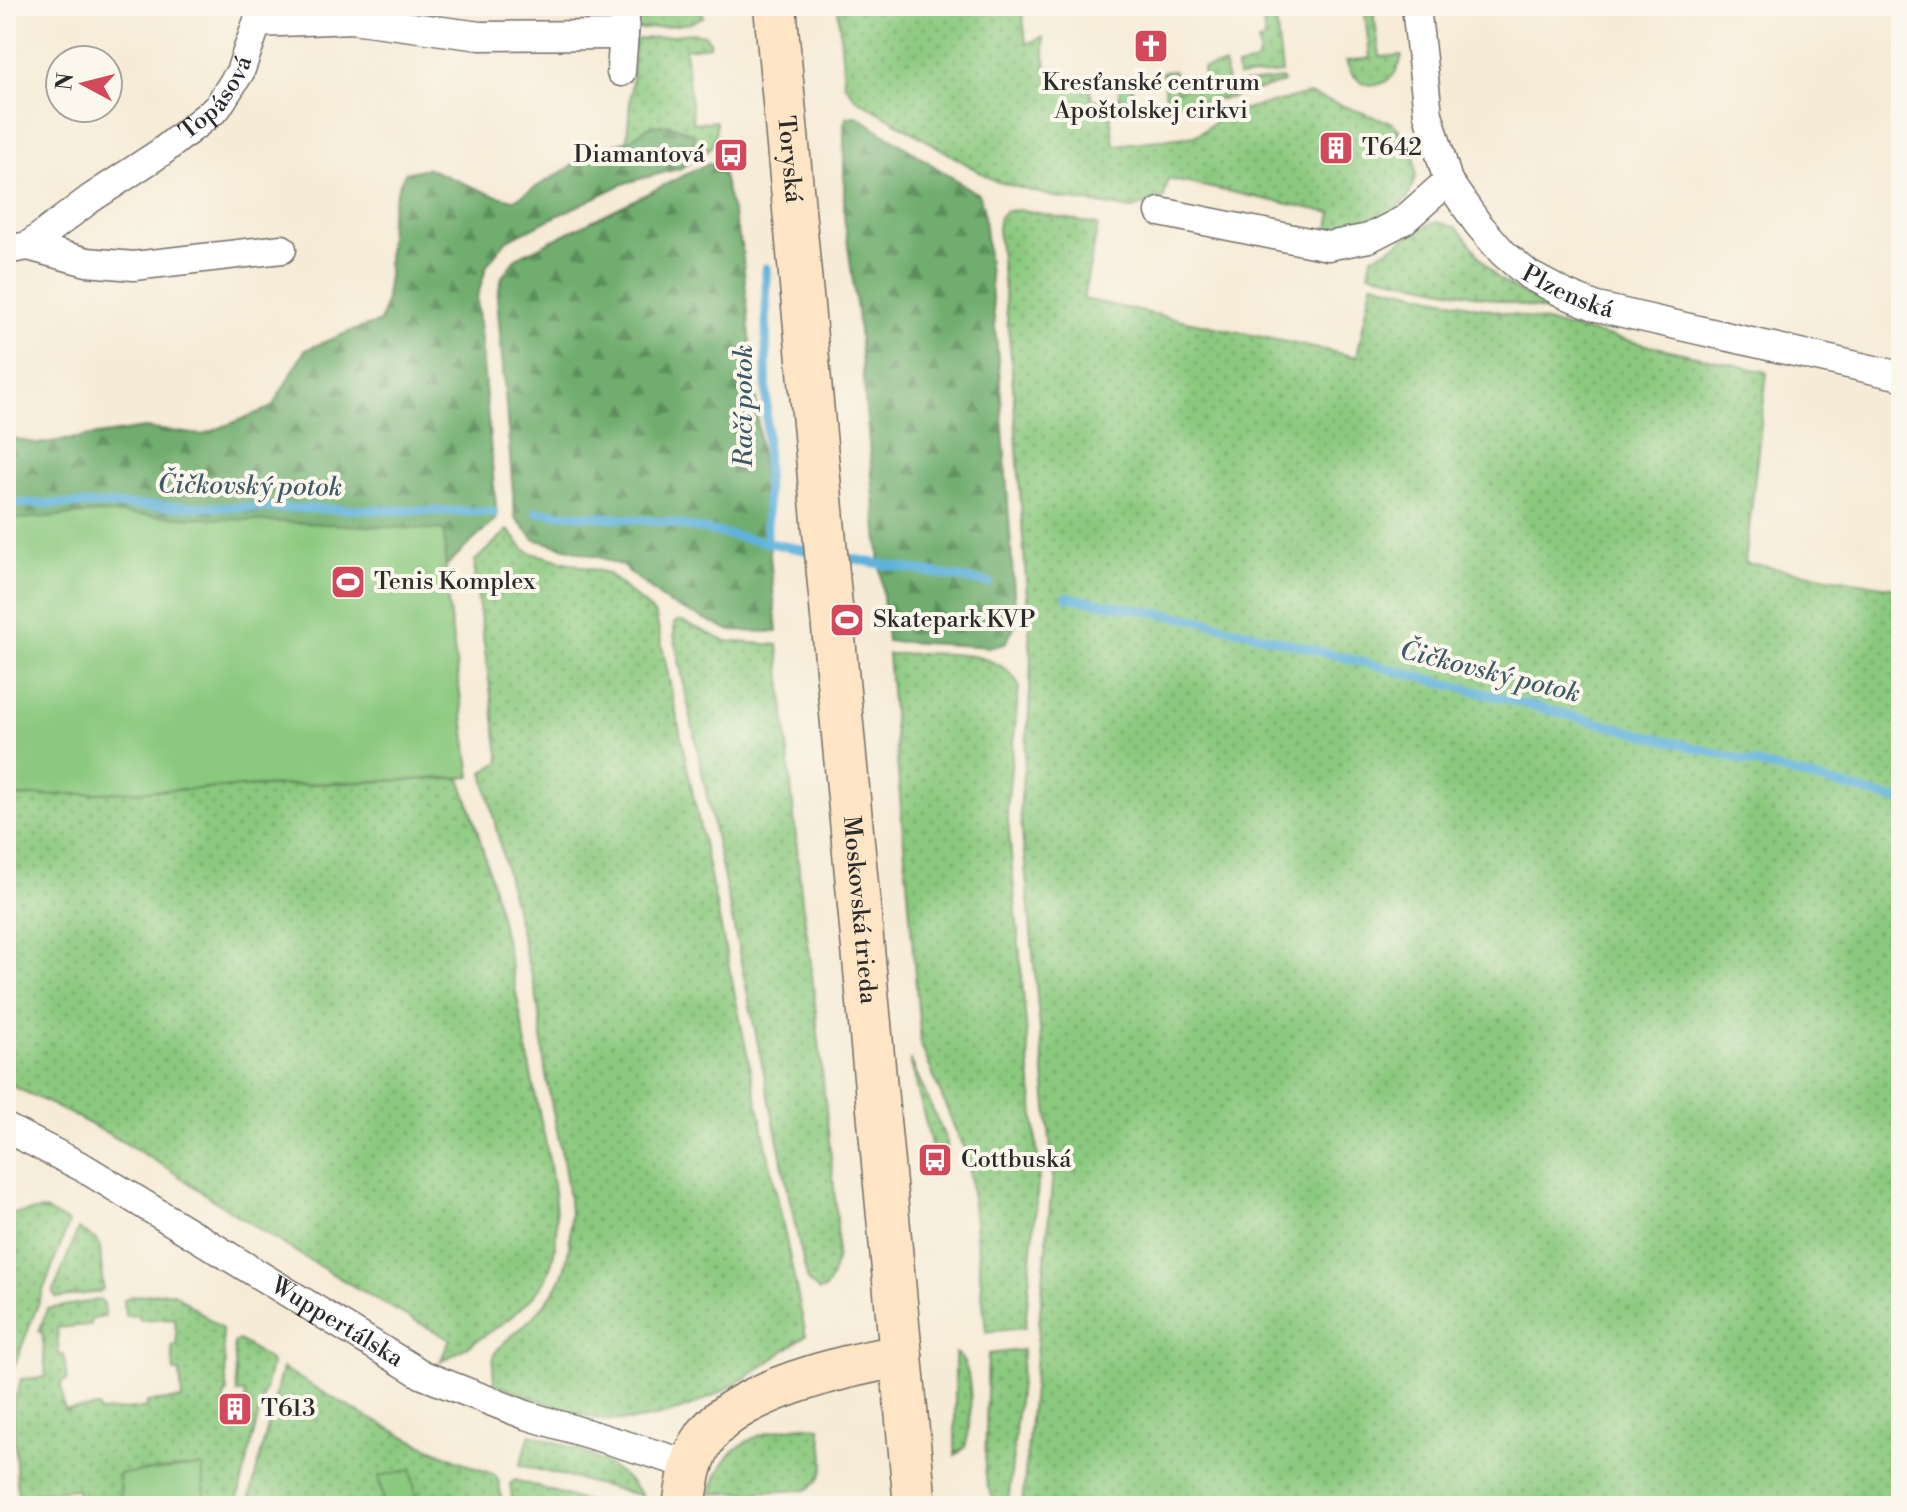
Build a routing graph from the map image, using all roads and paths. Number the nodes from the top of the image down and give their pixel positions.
1 (626, 6) edge
2 (775, 6) edge
3 (1416, 6) edge
4 (256, 14) edge
5 (624, 35) junction
6 (621, 72) dead end
7 (1448, 181) junction
8 (1160, 212) dead end
9 (17, 248) edge
10 (282, 249) dead end
11 (805, 314) joint
12 (1901, 376) edge
13 (6, 1128) edge
14 (901, 1356) junction
15 (691, 1465) junction
16 (684, 1506) edge
17 (915, 1506) edge

1 - 5 street
2 - 11 street, Toryská
3 - 7 street, Plzenská
4 - 5 street, Topásová
4 - 9 street, Topásová
5 - 6 street
7 - 8 street
7 - 12 street, Plzenská
9 - 10 street
11 - 14 street, Moskovská trieda
13 - 15 street, Wuppertálska
14 - 15 street
14 - 17 street, Moskovská trieda
15 - 16 street

